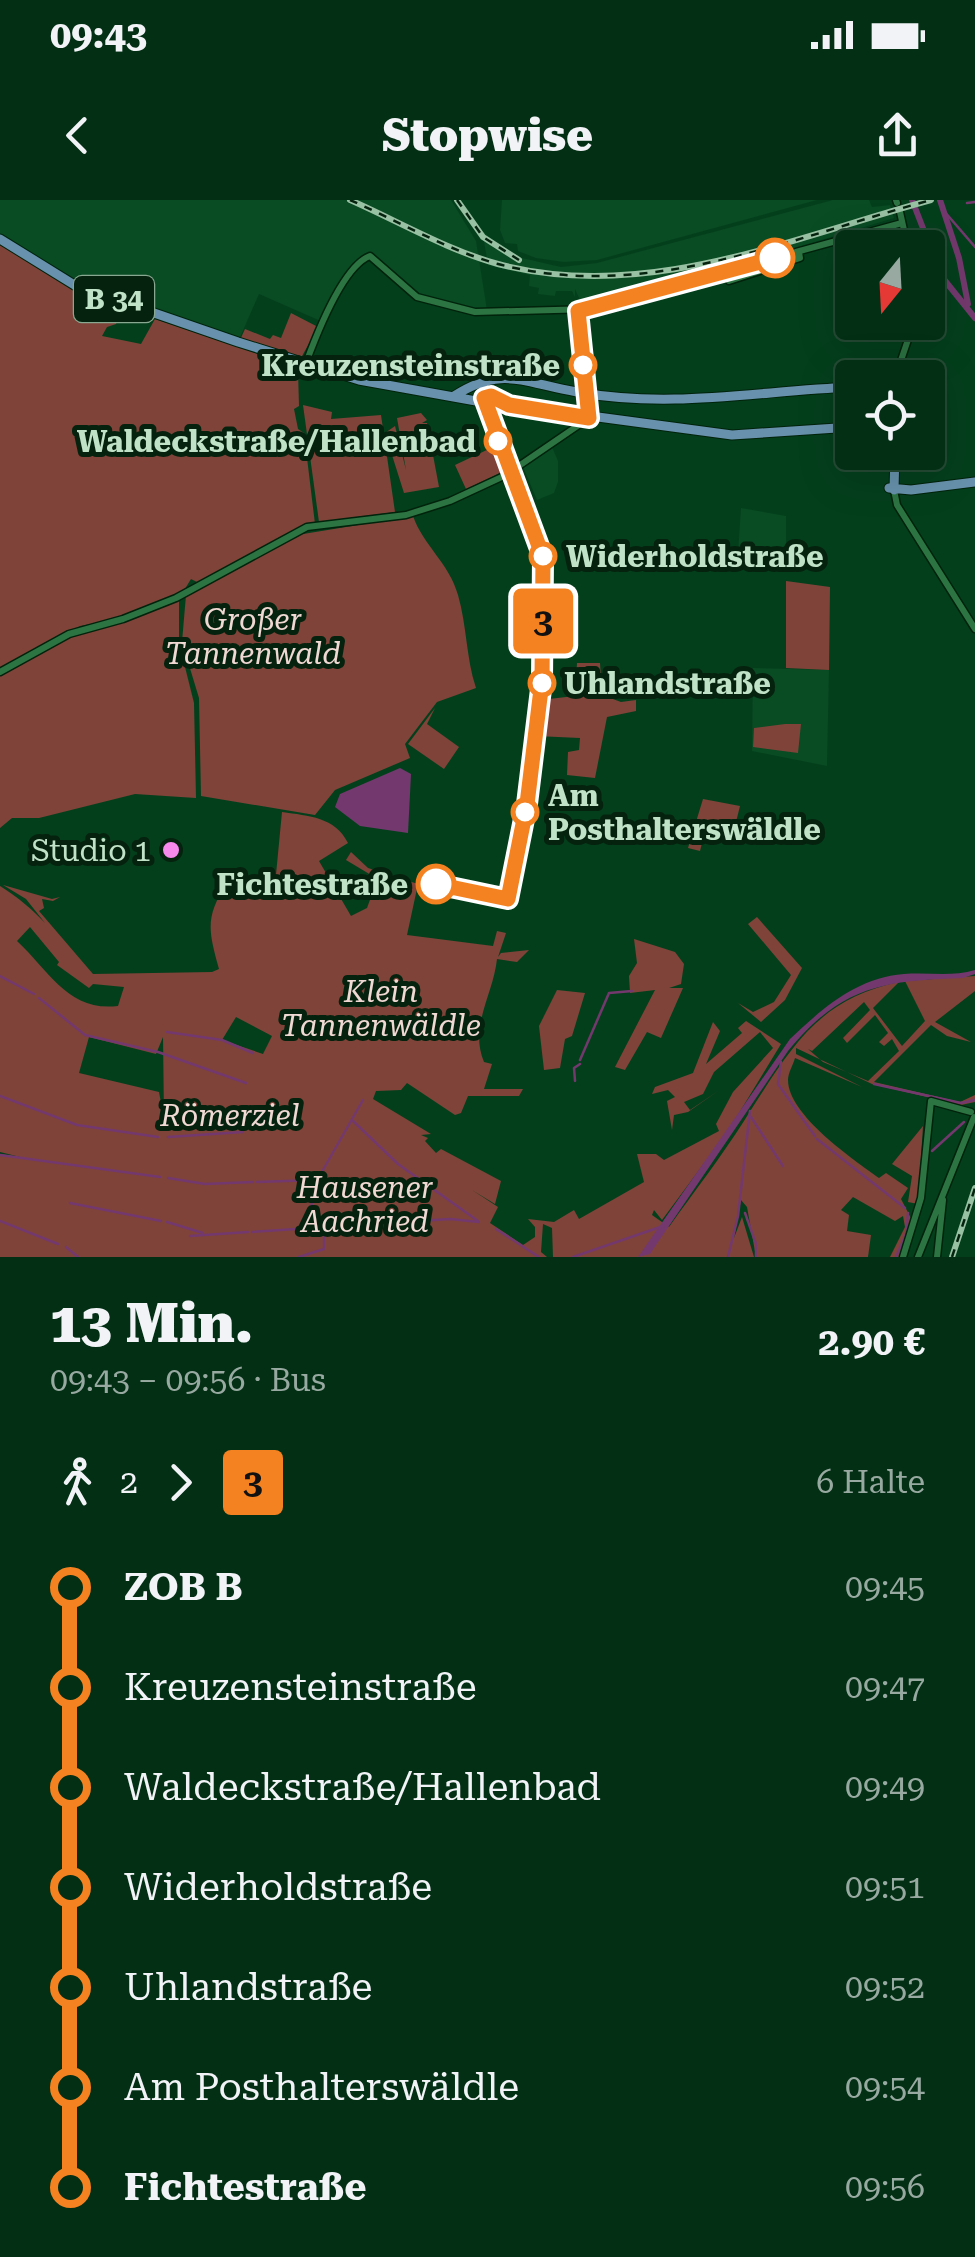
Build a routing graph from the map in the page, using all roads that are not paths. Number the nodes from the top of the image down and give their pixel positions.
1 (898, 217) edge
2 (0, 238) edge
3 (303, 360) junction
4 (482, 383) junction
5 (471, 385) junction
6 (835, 388) edge
7 (470, 396) junction
8 (486, 396) junction
9 (452, 398) junction
10 (584, 419) junction
11 (835, 429) edge
12 (892, 470) edge
13 (975, 482) edge
14 (892, 488) junction
15 (975, 629) edge
16 (0, 672) edge
17 (953, 1106) junction
18 (974, 1112) edge
19 (902, 1257) edge
20 (918, 1257) edge
21 (937, 1257) edge

1 - 3 main road
2 - 3 main road, B 34
3 - 9 main road, B 34
4 - 5 main road
4 - 6 main road
4 - 8 main road
5 - 7 main road
5 - 9 main road
7 - 8 main road, B 34
7 - 9 main road, B 34
8 - 10 main road, B 34
10 - 11 main road, B 34
10 - 16 main road
12 - 14 main road
13 - 14 main road
14 - 15 main road
17 - 18 main road
17 - 18 main road
17 - 19 main road
18 - 20 main road
18 - 21 main road

